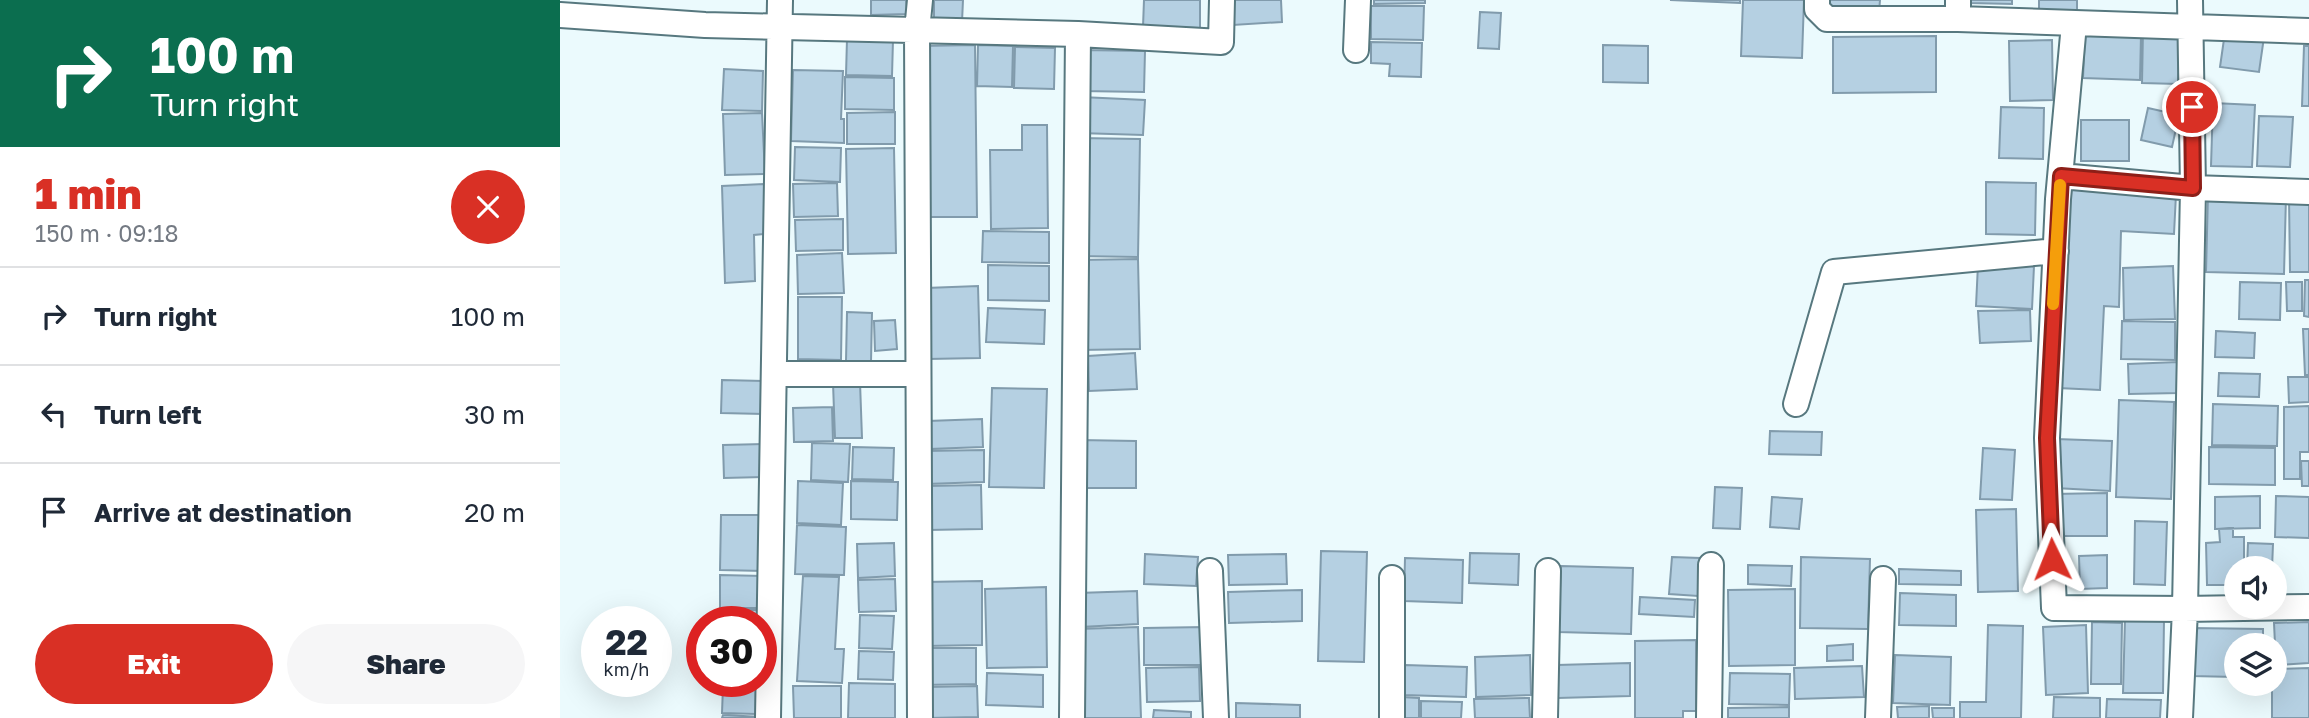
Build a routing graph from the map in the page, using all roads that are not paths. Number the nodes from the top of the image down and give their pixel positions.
1 (780, 0) edge
2 (920, 0) edge
3 (1222, 0) edge
4 (1358, 0) edge
5 (1817, 0) edge
6 (2189, 0) edge
7 (1958, 10) edge
8 (651, 11) edge
9 (560, 15) edge
10 (2074, 24) junction
11 (2190, 25) junction
12 (780, 27) junction
13 (917, 31) junction
14 (2309, 31) edge
15 (1078, 33) junction
16 (1356, 50) dead end
17 (2061, 176) junction
18 (2193, 188) junction
19 (2309, 192) edge
20 (2056, 251) junction
21 (774, 374) junction
22 (918, 374) junction
23 (1796, 404) dead end
24 (1711, 565) dead end
25 (1210, 570) dead end
26 (1548, 571) dead end
27 (1392, 578) dead end
28 (1883, 579) dead end
29 (2309, 607) edge
30 (2185, 609) junction
31 (768, 718) edge
32 (920, 718) edge
33 (1072, 718) edge
34 (1216, 718) edge
35 (1392, 718) edge
36 (1545, 718) edge
37 (1709, 718) edge
38 (1878, 718) edge
39 (2180, 718) edge

1 - 12 street
2 - 13 street
3 - 15 street
4 - 16 street
5 - 7 street
6 - 11 street
7 - 10 street
8 - 9 street
8 - 12 street
10 - 11 street
10 - 17 street
11 - 14 street
11 - 18 street
12 - 13 street
12 - 21 street
13 - 15 street
13 - 22 street
15 - 33 street
17 - 18 street
17 - 20 street
18 - 19 street
18 - 30 street
20 - 23 street
20 - 30 street
21 - 22 street
21 - 31 street
22 - 32 street
24 - 37 street
25 - 34 street
26 - 36 street
27 - 35 street
28 - 38 street
29 - 30 street
30 - 39 street

